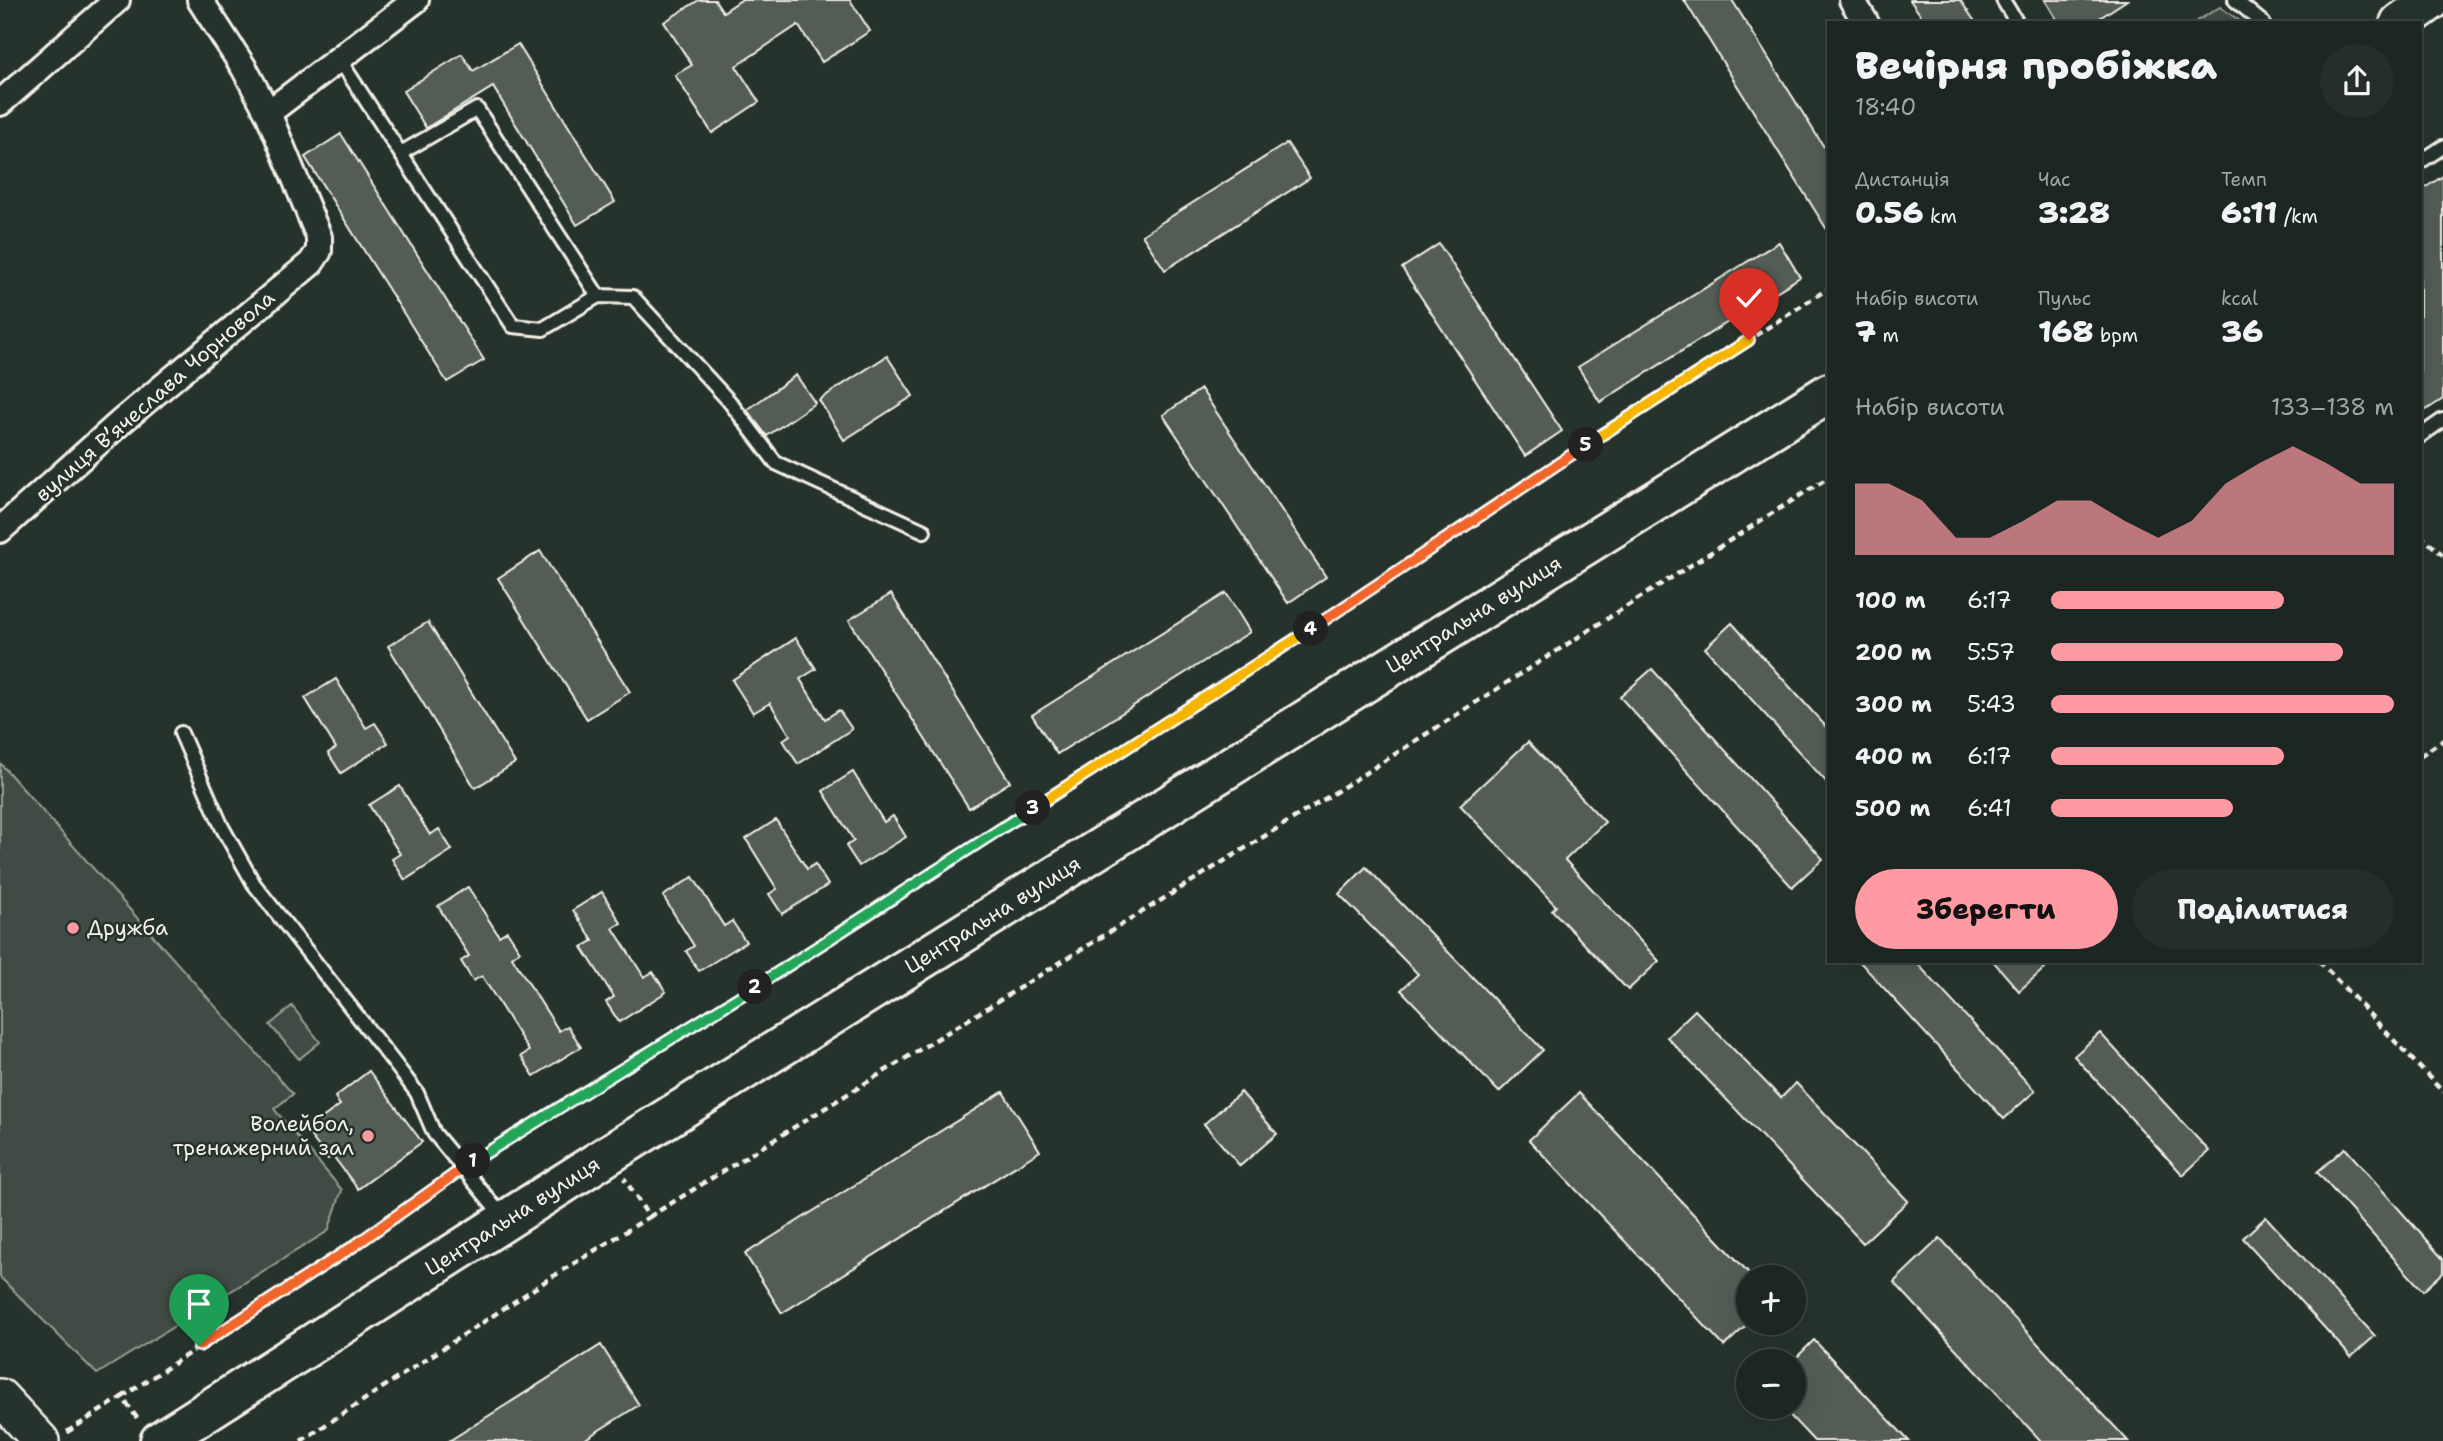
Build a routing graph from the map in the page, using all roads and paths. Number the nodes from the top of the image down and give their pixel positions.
1 (117, 0) edge
2 (201, 0) edge
3 (416, 0) edge
4 (1852, 0) edge
5 (2003, 0) edge
6 (2235, 0) edge
7 (2432, 0) edge
8 (1865, 21) edge
9 (2016, 21) edge
10 (2261, 21) edge
11 (2403, 21) edge
12 (339, 59) junction
13 (0, 103) edge
14 (268, 113) junction
15 (2443, 147) edge
16 (401, 153) junction
17 (2422, 161) edge
18 (1827, 289) edge
19 (598, 296) junction
20 (1827, 394) edge
21 (2443, 420) edge
22 (2422, 435) edge
23 (1827, 478) edge
24 (0, 530) edge
25 (924, 531) dead end
26 (2422, 538) edge
27 (2443, 555) edge
28 (181, 733) dead end
29 (2443, 740) edge
30 (2422, 755) edge
31 (2321, 963) edge
32 (2443, 1092) edge
33 (462, 1168) junction
34 (623, 1177) dead end
35 (649, 1217) junction
36 (505, 1220) junction
37 (0, 1397) edge
38 (122, 1397) junction
39 (152, 1433) edge
40 (54, 1437) edge
41 (301, 1441) edge

1 - 13 street
2 - 14 street
3 - 12 street
4 - 8 street
5 - 9 lane
6 - 10 lane
7 - 11 highway
12 - 14 street
12 - 16 lane
14 - 24 street, вулиця Вʼячеслава Чорновола
15 - 17 lane
16 - 19 lane
16 - 19 lane
18 - 33 path
19 - 25 lane
20 - 36 highway, Центральна вулиця
21 - 22 lane
23 - 35 path
26 - 27 path
28 - 33 lane
29 - 30 path
31 - 32 path
33 - 36 lane
33 - 38 path
34 - 35 path
35 - 41 path
36 - 39 highway, Центральна вулиця
37 - 40 street
38 - 39 path
38 - 40 path

